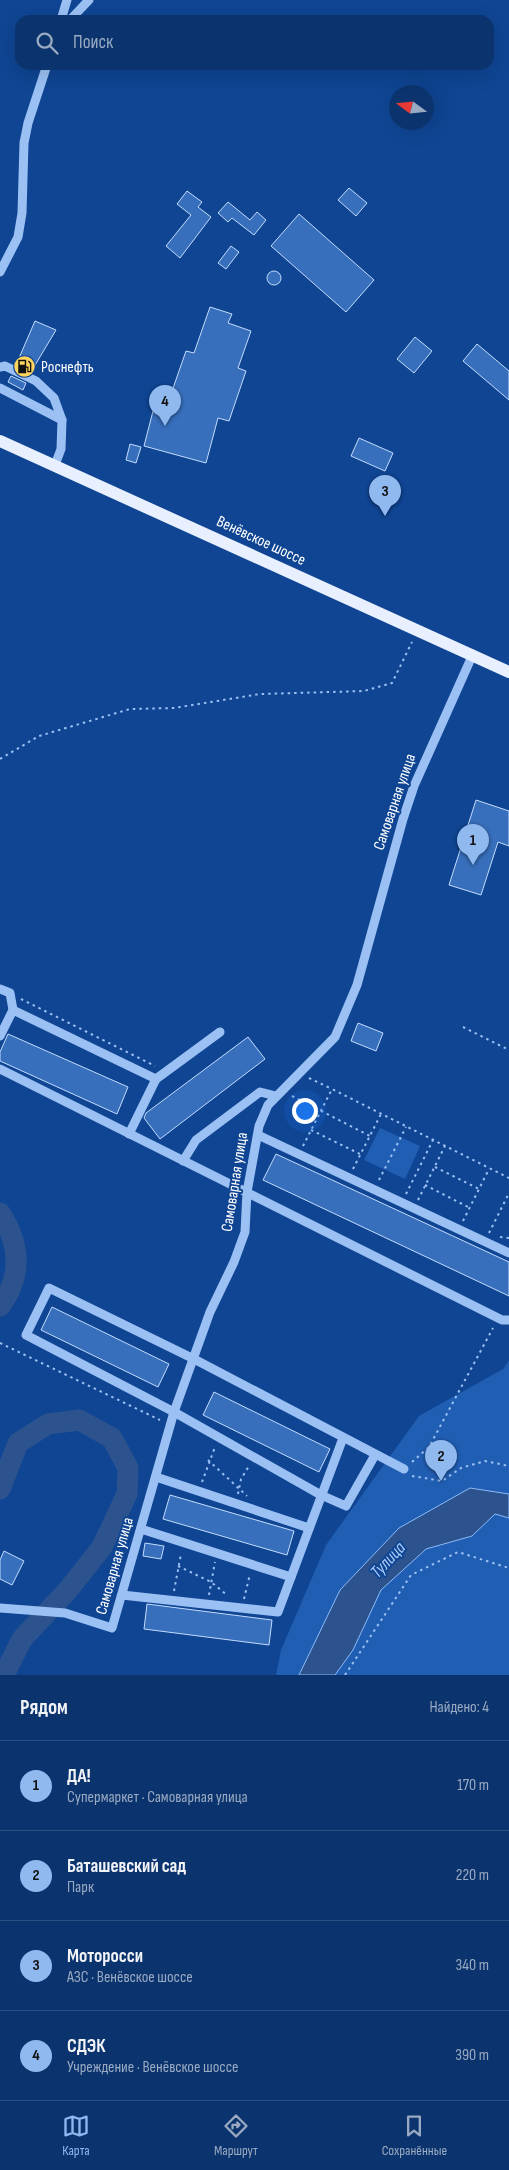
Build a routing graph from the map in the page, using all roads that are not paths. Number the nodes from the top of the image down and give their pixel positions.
1 (66, 0) edge
2 (89, 0) edge
3 (62, 15) edge
4 (75, 15) edge
5 (44, 70) edge
6 (0, 272) edge
7 (0, 367) edge
8 (0, 388) edge
9 (62, 420) junction
10 (0, 441) edge
11 (55, 464) junction
12 (473, 654) junction
13 (509, 672) edge
14 (0, 988) edge
15 (13, 1010) junction
16 (220, 1032) dead end
17 (0, 1036) edge
18 (0, 1069) edge
19 (156, 1079) junction
20 (278, 1094) junction
21 (129, 1134) junction
22 (258, 1135) junction
23 (183, 1161) junction
24 (247, 1192) junction
25 (509, 1253) edge
26 (509, 1320) edge
27 (194, 1359) junction
28 (174, 1412) junction
29 (343, 1438) junction
30 (375, 1454) junction
31 (404, 1469) road end
32 (156, 1477) junction
33 (321, 1495) junction
34 (309, 1528) junction
35 (141, 1529) junction
36 (291, 1577) junction
37 (122, 1595) junction
38 (0, 1608) edge

1 - 3 street
2 - 4 street
5 - 6 street
7 - 9 street
8 - 9 street
9 - 11 street
10 - 11 main road, Венёвское шоссе
11 - 12 main road, Венёвское шоссе
12 - 13 main road, Венёвское шоссе
12 - 20 street, Самоварная улица
14 - 15 street
15 - 17 street
15 - 19 street
16 - 19 street
18 - 21 street
19 - 21 street
20 - 22 street, Самоварная улица
20 - 23 street
21 - 23 street
22 - 24 street, Самоварная улица
22 - 25 street
23 - 24 street
24 - 26 street
24 - 27 street, Самоварная улица
27 - 28 street, Самоварная улица
27 - 28 street
27 - 29 street
28 - 32 street, Самоварная улица
28 - 33 street
29 - 30 street
29 - 33 street
30 - 31 street
30 - 33 street
32 - 34 street
32 - 35 street, Самоварная улица
33 - 34 street
34 - 36 street
35 - 36 street
35 - 37 street, Самоварная улица
36 - 37 street
37 - 38 street, Самоварная улица

